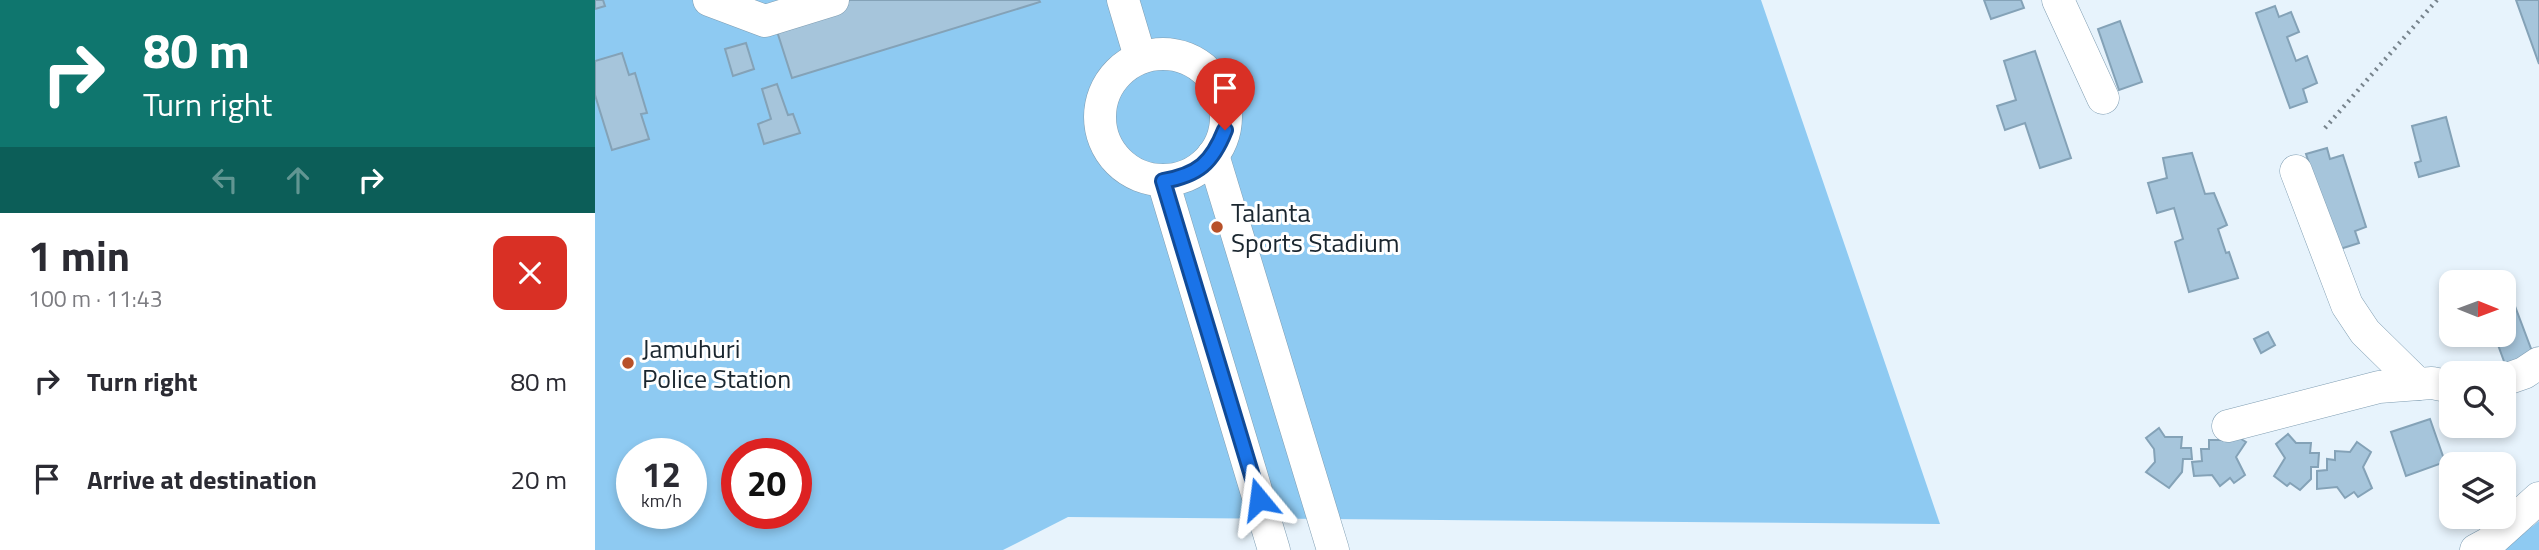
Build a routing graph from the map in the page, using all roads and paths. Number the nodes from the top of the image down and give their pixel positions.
1 (709, 0) edge
2 (833, 0) edge
3 (1123, 0) edge
4 (2058, 0) edge
5 (2437, 0) edge
6 (1140, 57) junction
7 (2103, 98) dead end
8 (2325, 128) dead end
9 (1213, 156) junction
10 (2296, 171) dead end
11 (1163, 181) junction
12 (2539, 363) edge
13 (2516, 376) edge
14 (2418, 384) junction
15 (2439, 384) edge
16 (2228, 426) dead end
17 (2539, 498) edge
18 (2484, 548) edge
19 (1274, 550) edge
20 (1333, 550) edge

1 - 2 street
3 - 6 street
4 - 7 street
5 - 8 path
6 - 9 street
6 - 11 street
9 - 11 street
9 - 20 street
10 - 14 street
11 - 19 street
12 - 13 street
14 - 15 street
14 - 16 street
17 - 18 street

